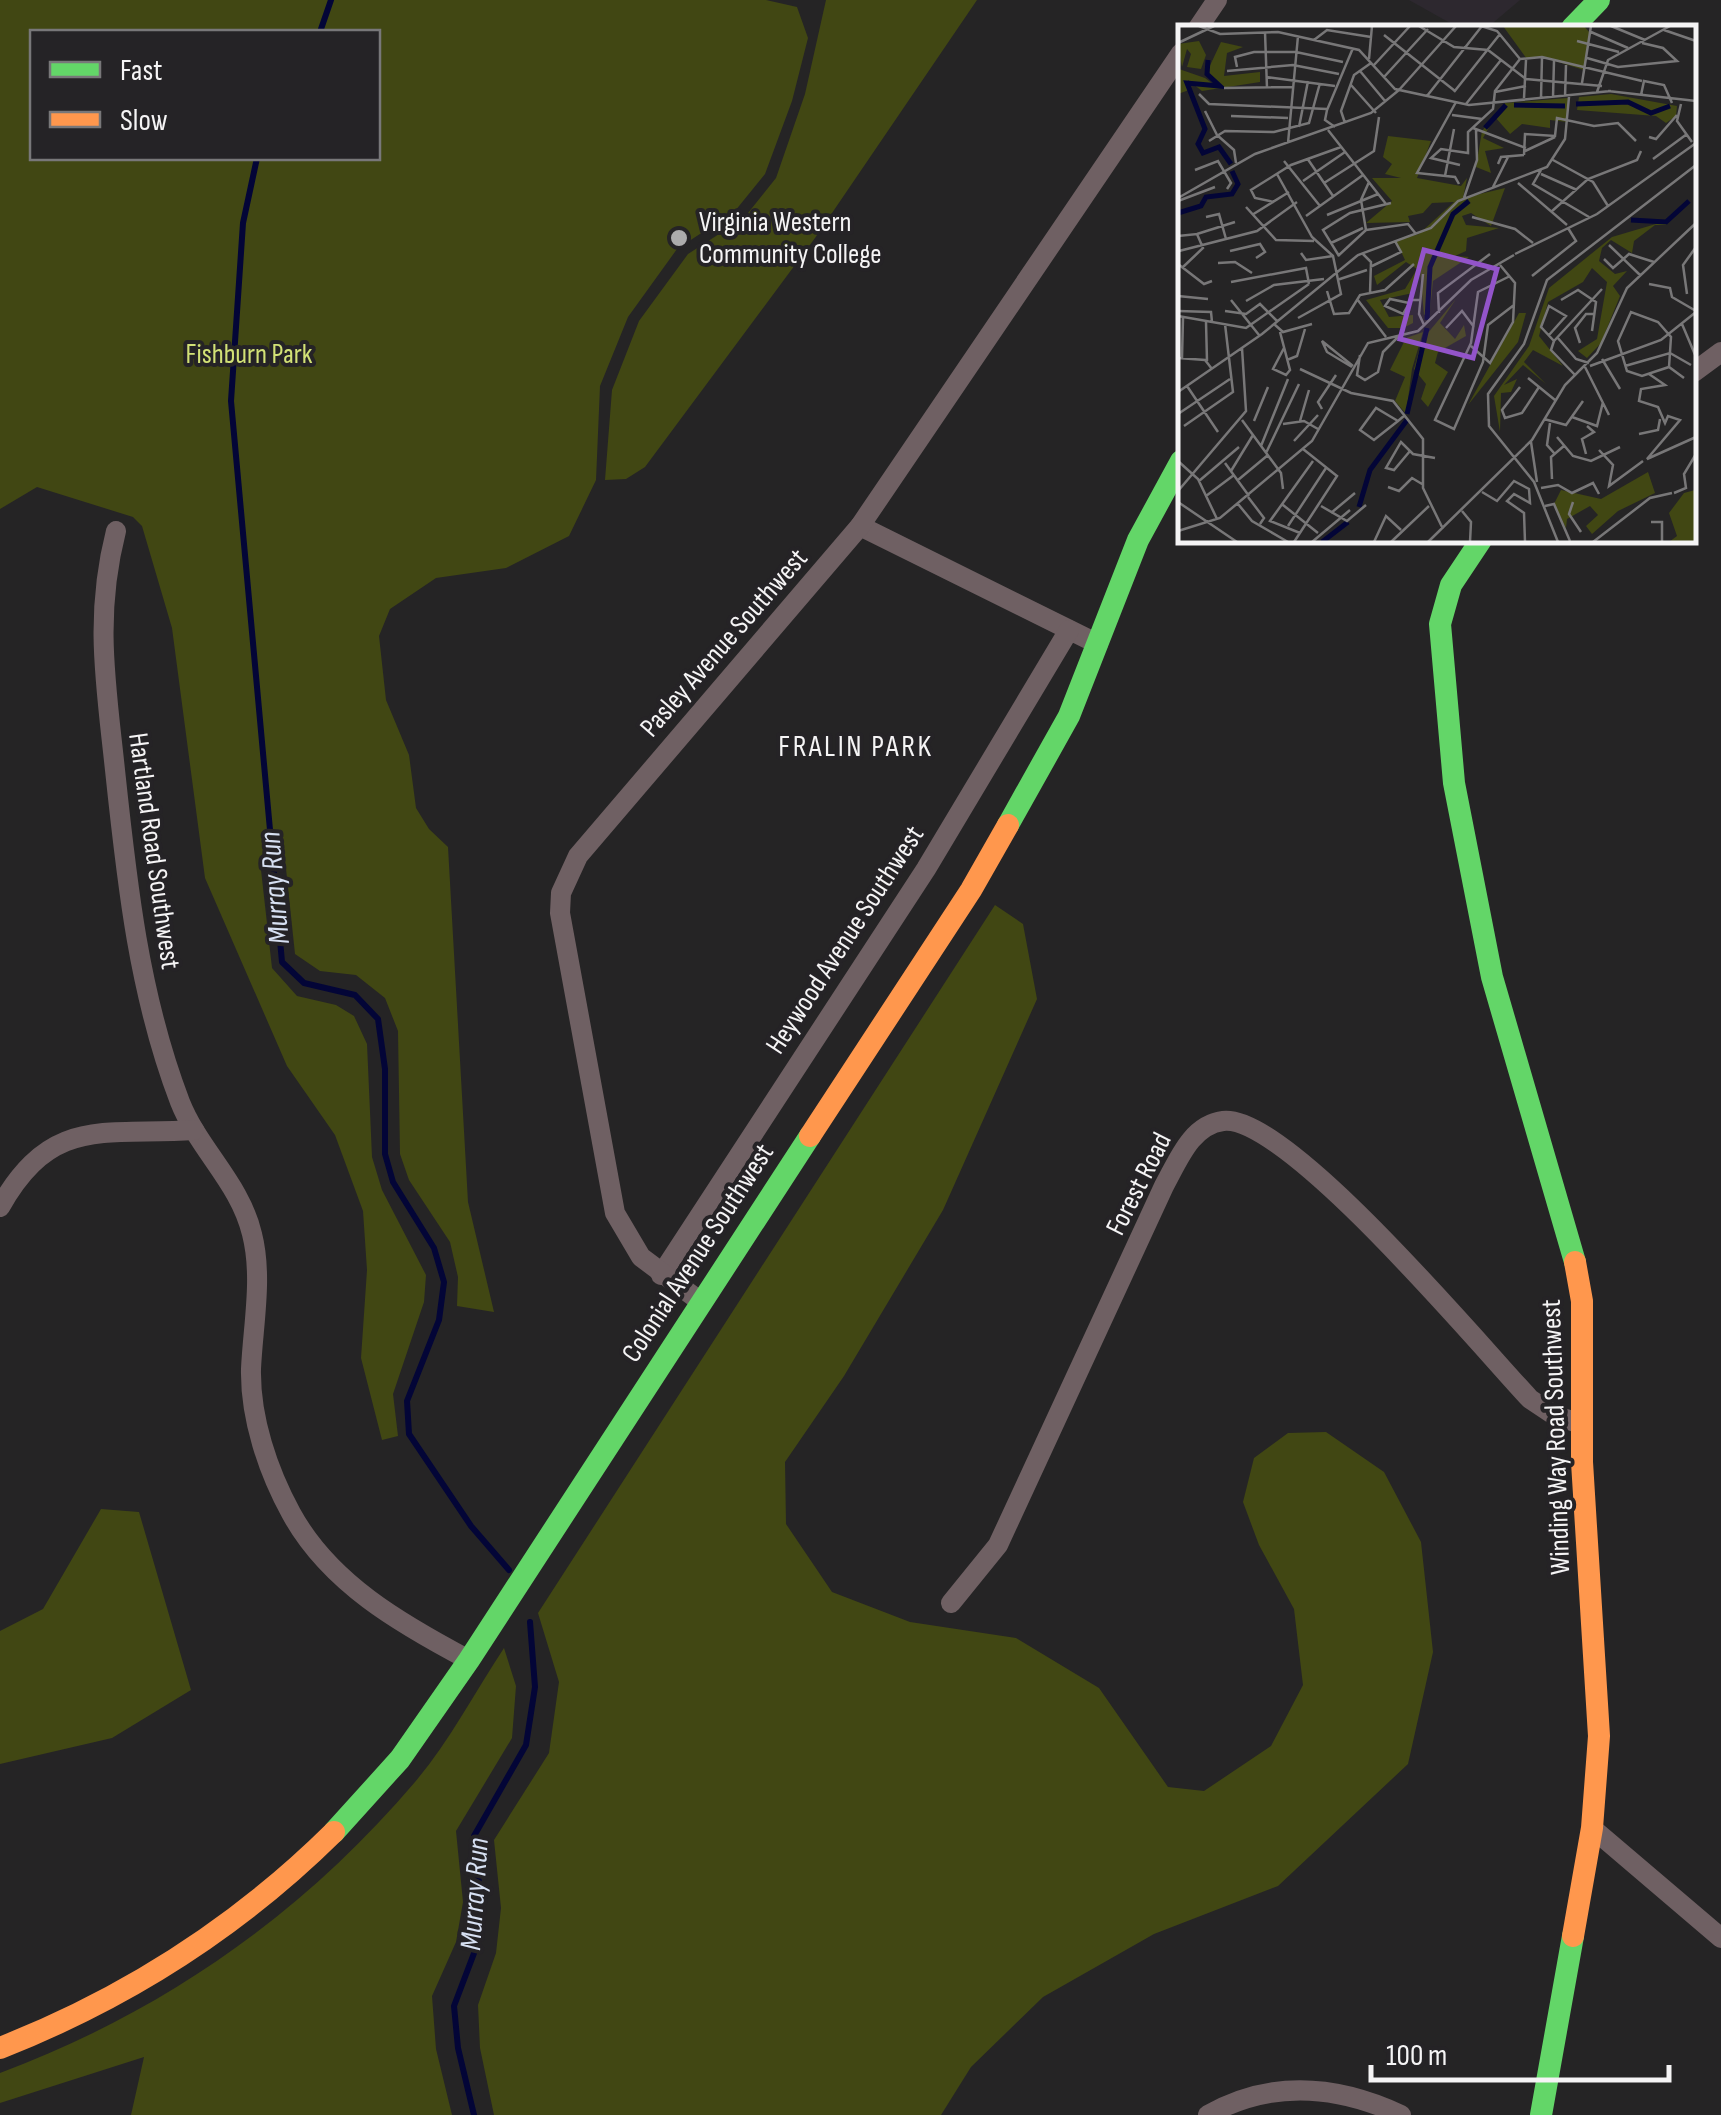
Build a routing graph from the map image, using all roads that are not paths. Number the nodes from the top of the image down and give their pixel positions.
1 (1217, 0) edge
2 (1599, 0) edge
3 (1200, 25) edge
4 (1575, 25) edge
5 (1178, 56) edge
6 (1721, 352) edge
7 (1696, 371) edge
8 (1178, 466) edge
9 (860, 526) junction
10 (116, 531) dead end
11 (1480, 542) edge
12 (1068, 630) junction
13 (1098, 644) junction
14 (194, 1130) junction
15 (0, 1206) edge
16 (661, 1275) junction
17 (701, 1302) junction
18 (1582, 1424) junction
19 (951, 1603) dead end
20 (469, 1660) junction
21 (1592, 1828) junction
22 (1721, 1938) edge
23 (0, 2048) edge
24 (1208, 2115) edge
25 (1402, 2115) edge
26 (1540, 2115) edge

1 - 3 street
2 - 4 main road
5 - 9 street, Pasley Avenue Southwest
6 - 7 street
8 - 13 main road, Colonial Avenue Southwest
9 - 12 street
9 - 16 street, Pasley Avenue Southwest
10 - 14 street, Hartland Road Southwest
11 - 18 main road, Winding Way Road Southwest
12 - 13 street
12 - 16 street, Heywood Avenue Southwest
13 - 17 main road, Colonial Avenue Southwest
14 - 15 street
14 - 20 street, Hartland Road Southwest
16 - 17 street, Pasley Avenue Southwest
17 - 20 main road, Colonial Avenue Southwest
18 - 19 street, Forest Road
18 - 21 main road, Winding Way Road Southwest
20 - 23 main road, Colonial Avenue Southwest
21 - 22 street
21 - 26 main road, Winding Way Road Southwest
24 - 25 street

